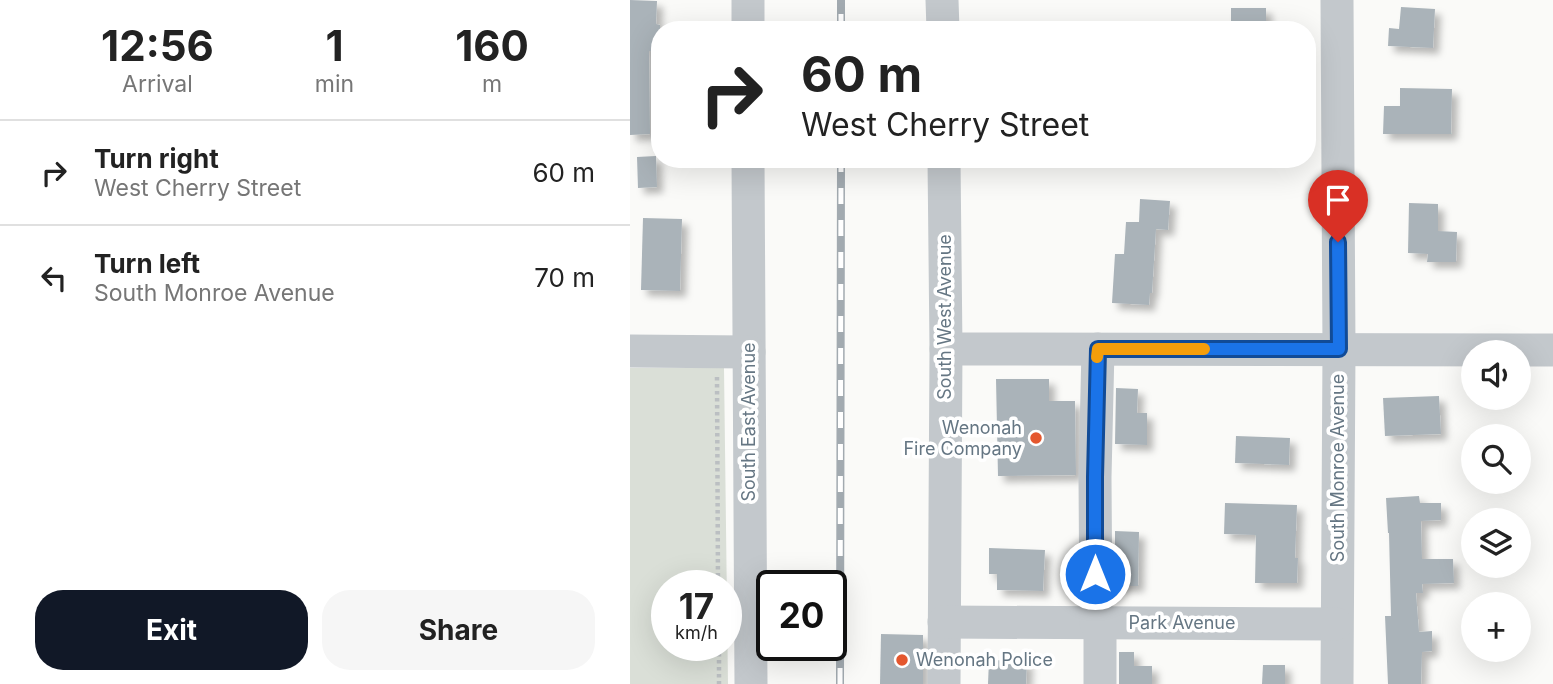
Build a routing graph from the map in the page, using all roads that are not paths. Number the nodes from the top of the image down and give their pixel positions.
1 (748, 0) edge
2 (942, 0) edge
3 (1337, 0) edge
4 (748, 21) edge
5 (943, 21) edge
6 (748, 168) edge
7 (944, 168) edge
8 (946, 349) junction
9 (1098, 349) junction
10 (1339, 349) junction
11 (1553, 350) edge
12 (630, 351) edge
13 (749, 352) junction
14 (944, 622) junction
15 (1098, 623) junction
16 (1336, 624) junction
17 (751, 684) edge
18 (944, 684) edge
19 (1100, 684) edge
20 (1337, 684) edge

1 - 4 street
2 - 5 street
3 - 10 street, South Monroe Avenue
6 - 13 street, South East Avenue
7 - 8 street, South West Avenue
8 - 9 street
8 - 14 street, South West Avenue
9 - 10 street
9 - 15 street
10 - 11 street
10 - 16 street, South Monroe Avenue
12 - 13 street
13 - 17 street, South East Avenue
14 - 15 street, Park Avenue
14 - 18 street, South West Avenue
15 - 16 street, Park Avenue
15 - 19 street
16 - 20 street, South Monroe Avenue

